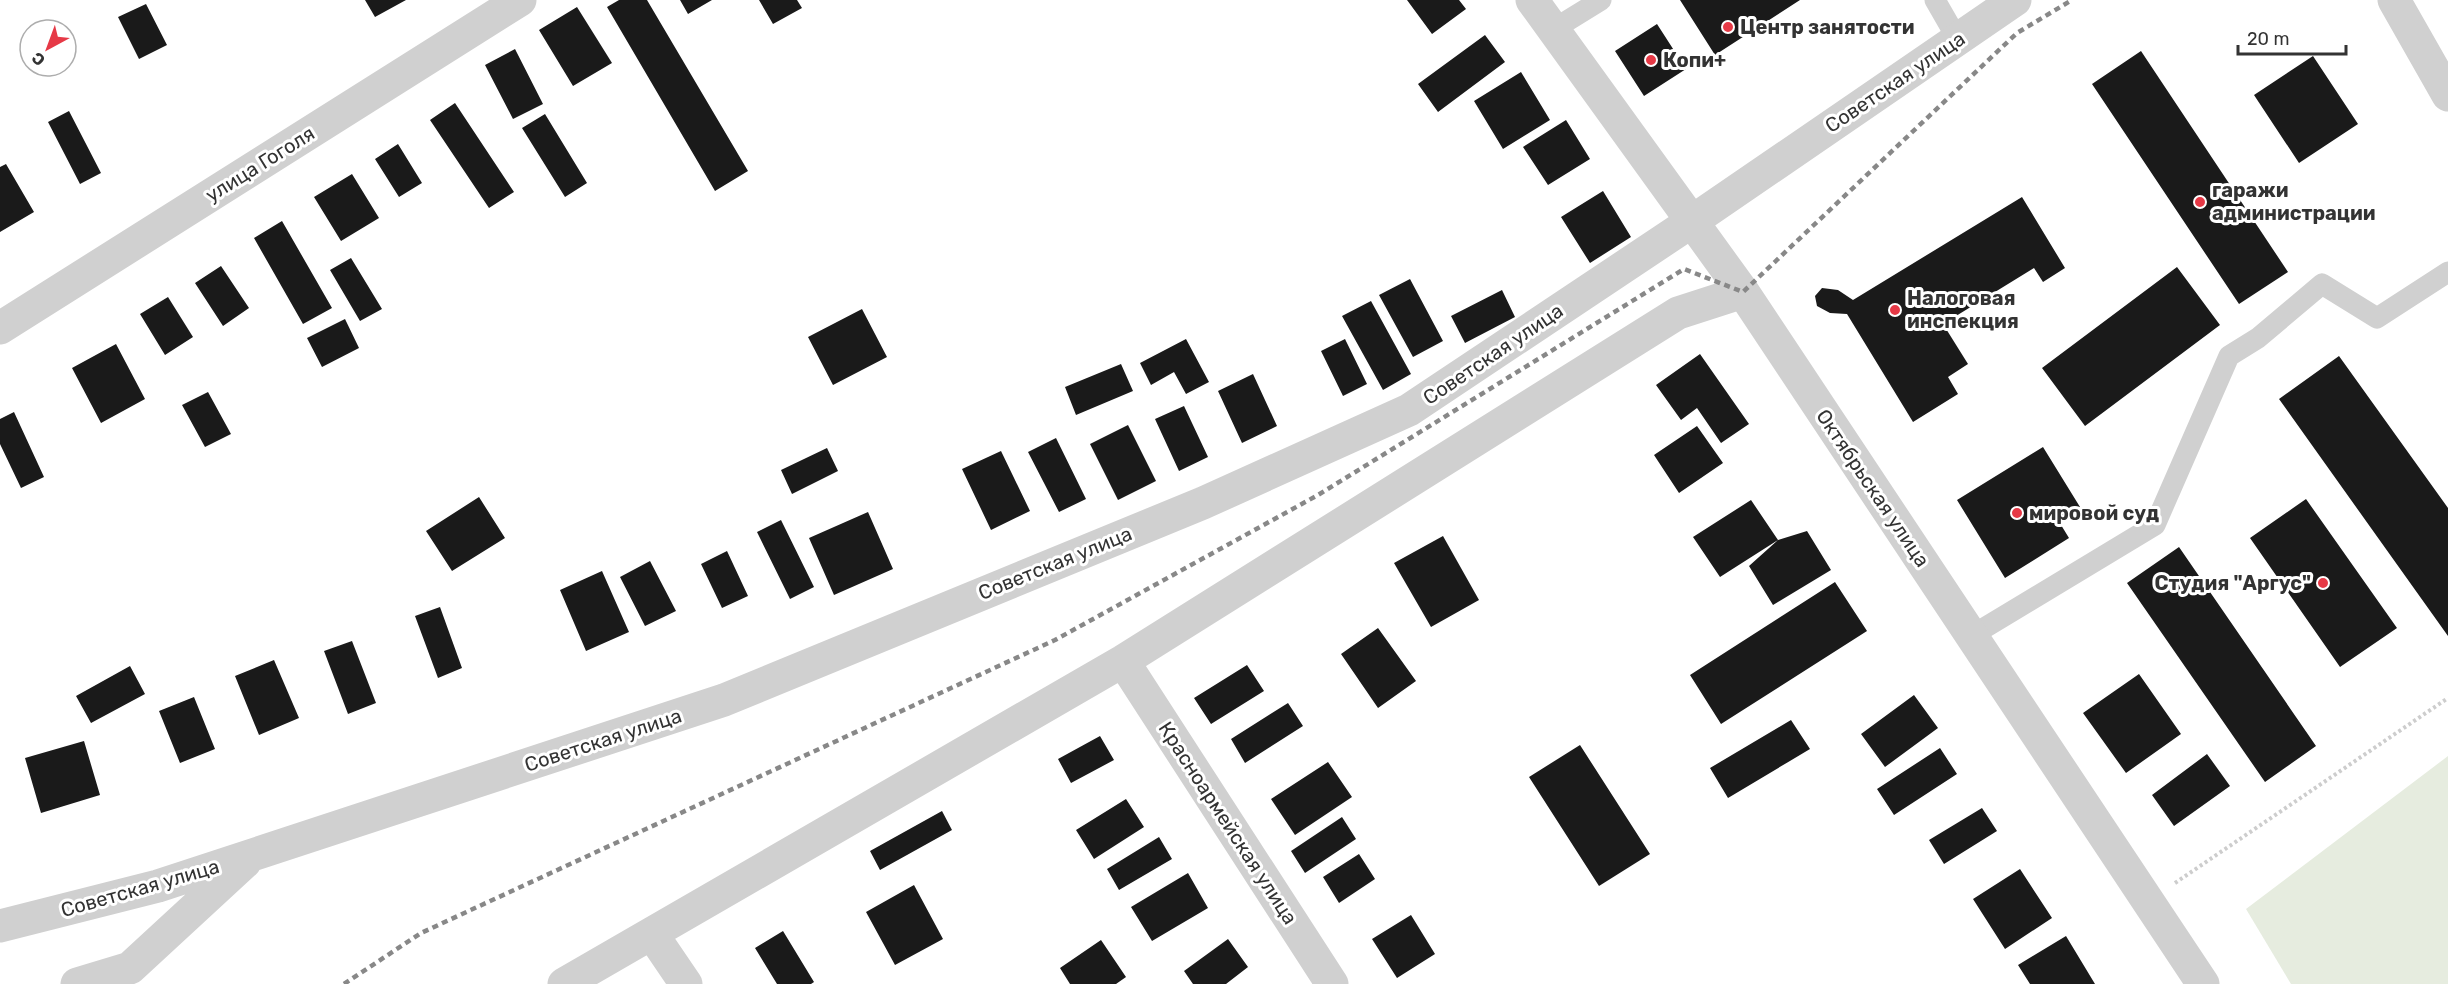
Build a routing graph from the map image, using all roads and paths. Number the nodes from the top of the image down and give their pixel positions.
1 (520, 0) edge
2 (1532, 0) edge
3 (1601, 0) edge
4 (1935, 0) edge
5 (2015, 0) edge
6 (2394, 0) edge
7 (1554, 29) junction
8 (1958, 39) junction
9 (2448, 95) edge
10 (1691, 222) junction
11 (2448, 272) edge
12 (1743, 292) junction
13 (0, 328) edge
14 (1971, 636) junction
15 (1124, 661) junction
16 (2448, 698) edge
17 (253, 855) junction
18 (2148, 901) junction
19 (0, 926) edge
20 (652, 934) junction
21 (77, 984) edge
22 (564, 984) edge
23 (686, 984) edge
24 (1332, 984) edge
25 (2203, 984) edge

1 - 13 street, улица Гоголя
2 - 7 street, Октябрьская улица
3 - 7 lane
4 - 8 lane
5 - 8 street, Советская улица
6 - 9 street
7 - 10 street, Октябрьская улица
8 - 10 street, Советская улица
10 - 12 street, Октябрьская улица
10 - 17 street, Советская улица
11 - 14 lane
12 - 14 street, Октябрьская улица
12 - 15 street
14 - 18 street, Октябрьская улица
15 - 20 street
15 - 24 street, Красноармейская улица
16 - 18 path
17 - 19 street, Советская улица
17 - 21 street
18 - 25 street, Октябрьская улица
20 - 22 street
20 - 23 street

